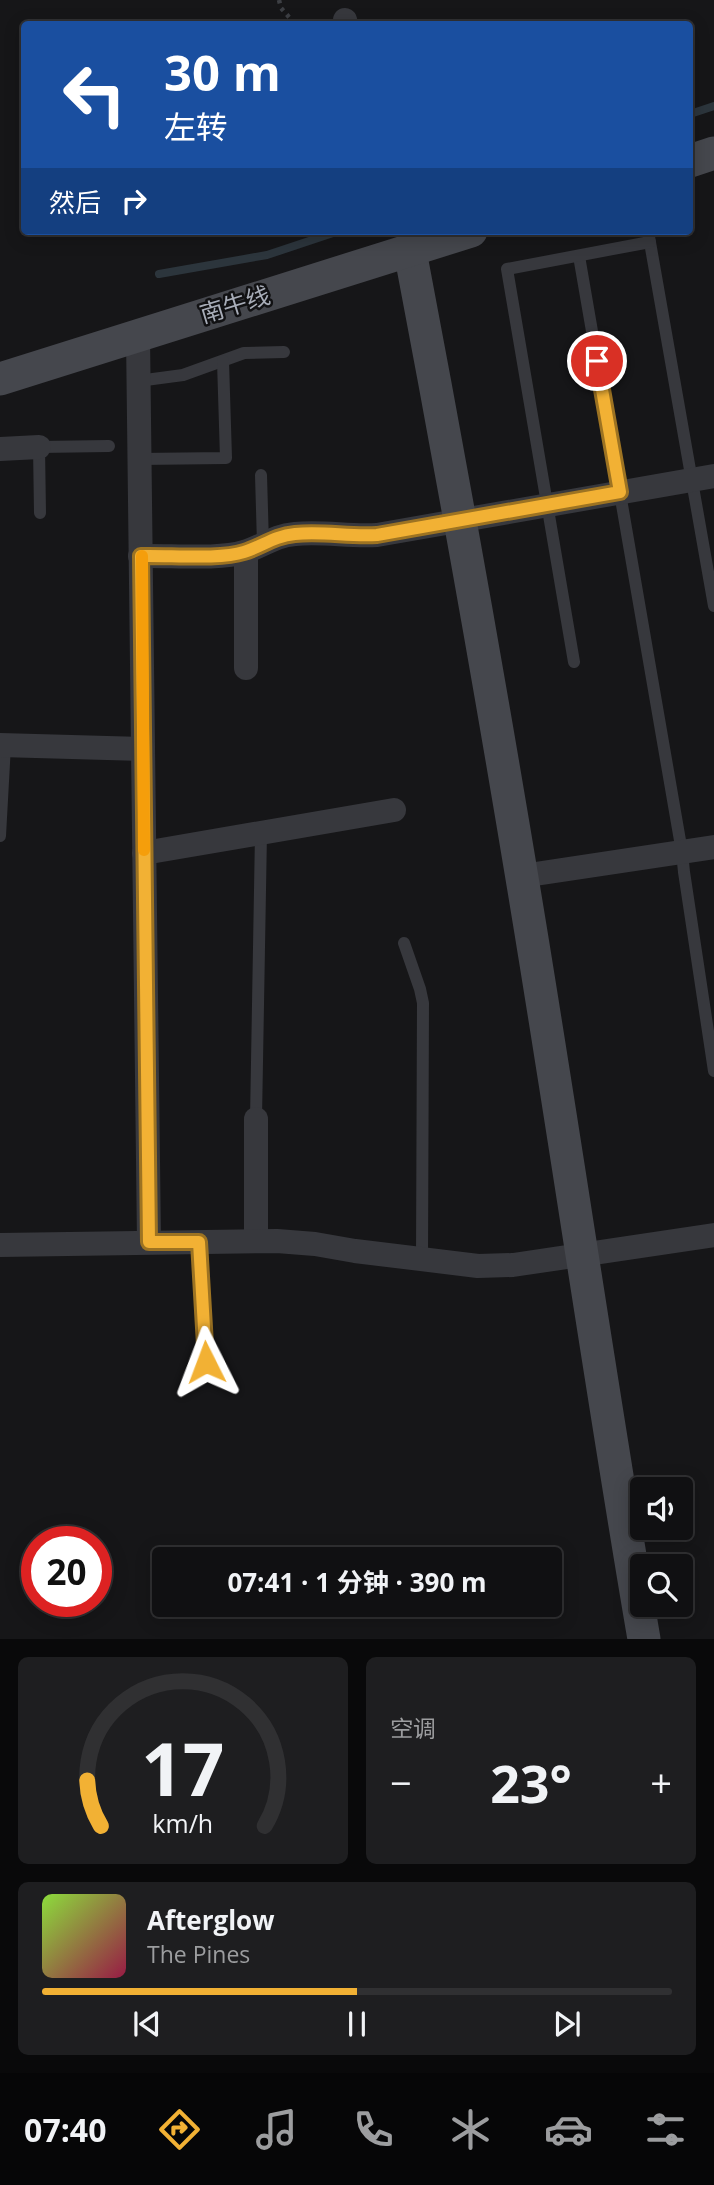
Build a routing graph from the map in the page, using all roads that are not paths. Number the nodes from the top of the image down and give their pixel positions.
1 (714, 153) edge
2 (693, 160) edge
3 (445, 235) edge
4 (649, 236) edge
5 (407, 241) edge
6 (579, 256) junction
7 (138, 336) junction
8 (284, 352) dead end
9 (223, 361) junction
10 (0, 379) edge
11 (138, 381) junction
12 (108, 446) dead end
13 (39, 447) junction
14 (0, 449) edge
15 (139, 459) junction
16 (261, 475) dead end
17 (703, 478) edge
18 (620, 492) junction
19 (547, 505) junction
20 (40, 513) dead end
21 (461, 519) junction
22 (254, 548) junction
23 (141, 556) junction
24 (714, 606) edge
25 (574, 662) dead end
26 (246, 668) dead end
27 (2, 745) edge
28 (143, 749) junction
29 (394, 810) dead end
30 (261, 833) junction
31 (0, 836) edge
32 (714, 847) edge
33 (682, 852) junction
34 (144, 853) junction
35 (522, 876) junction
36 (404, 943) dead end
37 (714, 1071) edge
38 (256, 1119) joint
39 (714, 1235) edge
40 (256, 1241) junction
41 (149, 1242) junction
42 (199, 1242) junction
43 (0, 1245) edge
44 (582, 1255) junction
45 (422, 1259) junction
46 (206, 1362) dead end
47 (644, 1639) edge

1 - 2 street
3 - 5 street, 南牛线
4 - 6 lane
4 - 17 lane
5 - 7 street, 南牛线
5 - 21 street
6 - 18 lane
6 - 19 lane
7 - 10 street, 南牛线
7 - 11 street
8 - 9 lane
9 - 11 lane
9 - 15 lane
11 - 15 street
12 - 13 lane
13 - 14 street
13 - 20 lane
15 - 23 street
16 - 22 lane
17 - 18 street
17 - 24 lane
18 - 19 street
18 - 33 lane
19 - 21 street
19 - 25 lane
21 - 22 street
21 - 35 street
22 - 23 street
22 - 26 street
23 - 28 street
27 - 28 street
27 - 31 lane
28 - 34 street
29 - 30 street
30 - 34 street
30 - 38 lane
32 - 33 street
33 - 35 street
33 - 37 lane
34 - 41 street
35 - 44 street
36 - 45 lane
38 - 40 street
39 - 44 street
40 - 42 street
40 - 45 street
41 - 42 street
41 - 43 street
42 - 46 lane
44 - 45 street
44 - 47 street

